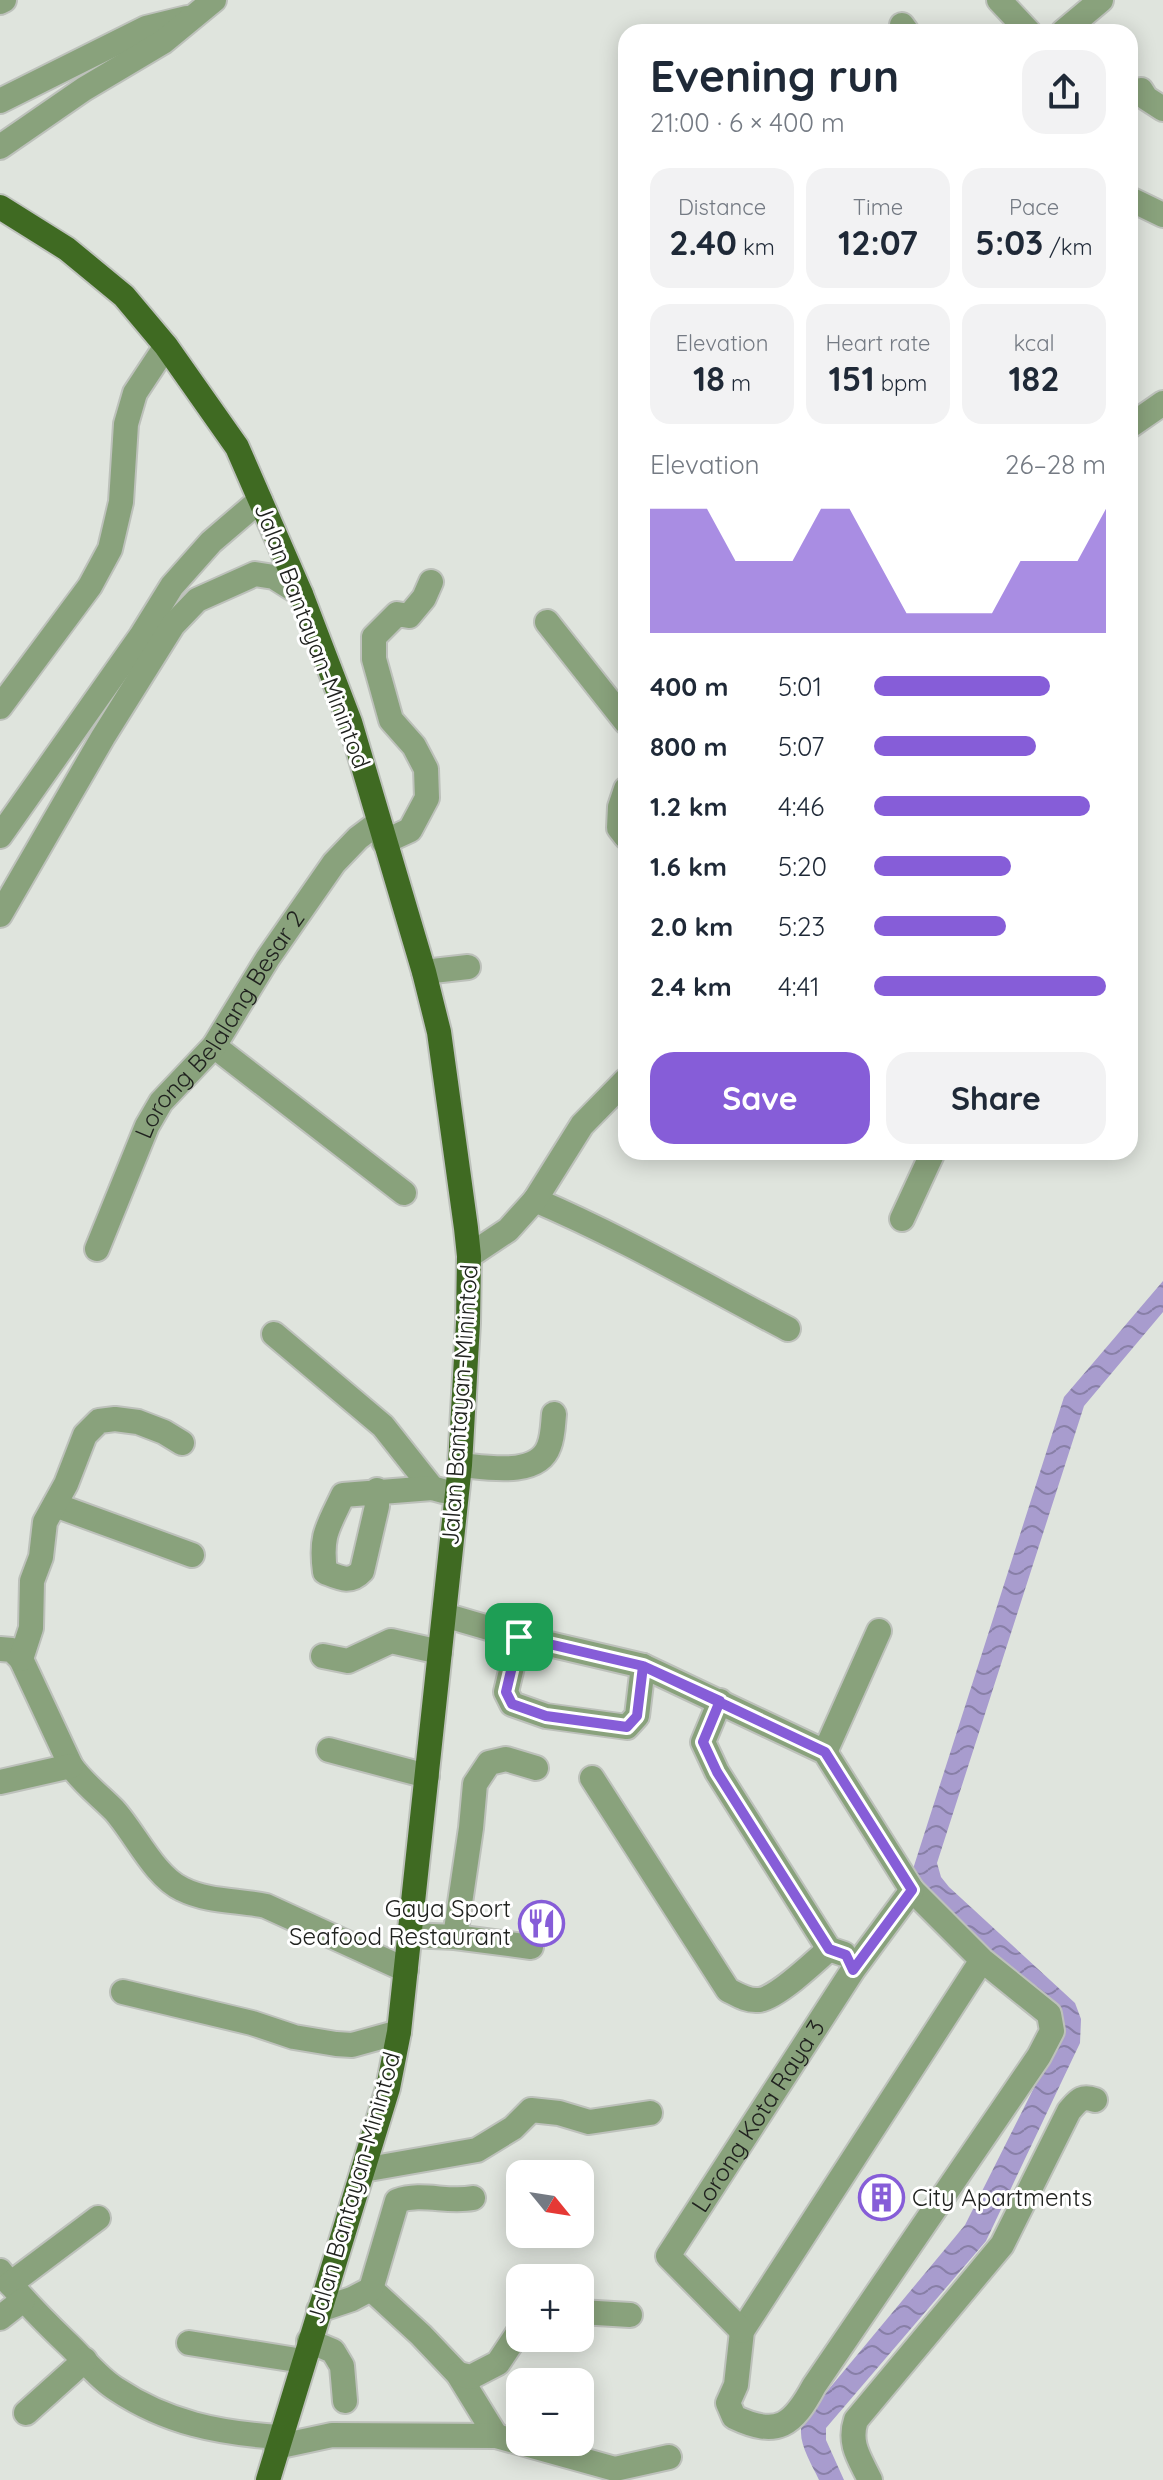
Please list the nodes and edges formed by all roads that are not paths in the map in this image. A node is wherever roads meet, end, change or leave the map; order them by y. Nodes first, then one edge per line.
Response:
1 (999, 0) edge
2 (1101, 0) edge
3 (206, 8) edge
4 (1022, 24) edge
5 (1072, 24) edge
6 (1141, 90) dead end
7 (0, 101) edge
8 (1163, 109) edge
9 (0, 147) edge
10 (1138, 203) edge
11 (0, 207) edge
12 (1163, 215) edge
13 (166, 346) junction
14 (1161, 409) edge
15 (1138, 422) edge
16 (260, 500) junction
17 (431, 582) dead end
18 (301, 594) junction
19 (547, 622) dead end
20 (0, 707) edge
21 (618, 712) edge
22 (381, 833) junction
23 (0, 836) edge
24 (0, 915) edge
25 (468, 967) dead end
26 (424, 972) junction
27 (214, 1046) junction
28 (618, 1088) edge
29 (929, 1160) edge
30 (404, 1193) dead end
31 (535, 1200) junction
32 (902, 1219) dead end
33 (97, 1249) dead end
34 (469, 1256) junction
35 (788, 1329) dead end
36 (274, 1334) dead end
37 (554, 1414) dead end
38 (182, 1443) dead end
39 (460, 1465) junction
40 (432, 1488) junction
41 (377, 1490) dead end
42 (457, 1495) junction
43 (55, 1505) junction
44 (192, 1555) dead end
45 (444, 1615) junction
46 (879, 1631) dead end
47 (519, 1637) junction
48 (440, 1652) junction
49 (10, 1654) edge
50 (323, 1656) dead end
51 (643, 1666) junction
52 (720, 1701) junction
53 (329, 1750) dead end
54 (825, 1752) junction
55 (71, 1766) junction
56 (536, 1768) dead end
57 (427, 1776) junction
58 (592, 1778) dead end
59 (0, 1782) edge
60 (912, 1890) junction
61 (410, 1935) junction
62 (455, 1937) junction
63 (531, 1947) dead end
64 (829, 1949) junction
65 (982, 1960) junction
66 (406, 1970) junction
67 (853, 1970) junction
68 (123, 1992) dead end
69 (399, 2032) junction
70 (1095, 2100) dead end
71 (650, 2113) dead end
72 (363, 2170) junction
73 (473, 2198) dead end
74 (98, 2218) dead end
75 (11, 2285) edge
76 (371, 2289) junction
77 (319, 2310) junction
78 (594, 2313) edge
79 (630, 2315) dead end
80 (0, 2318) edge
81 (742, 2331) junction
82 (189, 2343) dead end
83 (306, 2351) junction
84 (506, 2351) edge
85 (85, 2360) junction
86 (458, 2374) junction
87 (345, 2401) dead end
88 (26, 2413) dead end
89 (496, 2436) junction
90 (278, 2442) junction
91 (669, 2457) dead end
92 (268, 2480) edge
93 (870, 2480) edge

1 - 4 street
2 - 5 street
3 - 7 street
3 - 9 street
6 - 8 street
10 - 12 street
11 - 13 main road, Jalan Bantayan-Minintod
13 - 16 main road, Jalan Bantayan-Minintod
13 - 20 street
14 - 15 street
16 - 18 main road, Jalan Bantayan-Minintod
16 - 23 street
17 - 22 street, Lorong Belalang Besar 2
18 - 22 main road, Jalan Bantayan-Minintod
18 - 24 street
19 - 21 street
22 - 26 main road, Jalan Bantayan-Minintod
22 - 27 street, Lorong Belalang Besar 2
25 - 26 street
26 - 34 main road, Jalan Bantayan-Minintod
27 - 30 street
27 - 33 street, Lorong Belalang Besar 2
28 - 31 street
29 - 32 street
31 - 34 street
31 - 35 street
34 - 39 main road, Jalan Bantayan-Minintod
36 - 40 street
37 - 39 street
38 - 43 street
39 - 42 main road, Jalan Bantayan-Minintod
40 - 41 street
40 - 42 street
42 - 45 main road, Jalan Bantayan-Minintod
43 - 44 street
43 - 49 street
45 - 47 street
45 - 48 main road, Jalan Bantayan-Minintod
46 - 54 street
47 - 51 street
47 - 51 street
48 - 50 street
48 - 57 main road, Jalan Bantayan-Minintod
49 - 55 street
51 - 52 street
52 - 54 street
52 - 64 street
53 - 57 street
54 - 60 street
55 - 59 street
55 - 66 street
56 - 62 street
57 - 61 main road, Jalan Bantayan-Minintod
58 - 64 street
60 - 65 street
60 - 67 street, Lorong Kota Raya 3
61 - 62 street
61 - 66 main road, Jalan Bantayan-Minintod
62 - 63 street
64 - 67 street
65 - 81 street
65 - 81 street
66 - 69 main road, Jalan Bantayan-Minintod
67 - 81 street, Lorong Kota Raya 3
68 - 69 street
69 - 72 main road, Jalan Bantayan-Minintod
70 - 93 street
71 - 72 street
72 - 77 main road, Jalan Bantayan-Minintod
73 - 76 street
74 - 75 street
75 - 80 street
75 - 85 street
76 - 77 street
76 - 86 street
77 - 83 main road, Jalan Bantayan-Minintod
78 - 79 street
82 - 83 street
83 - 87 street
83 - 90 main road, Jalan Bantayan-Minintod
84 - 86 street
85 - 88 street
85 - 90 street
86 - 89 street
89 - 90 street
89 - 91 street
90 - 92 main road, Jalan Bantayan-Minintod

